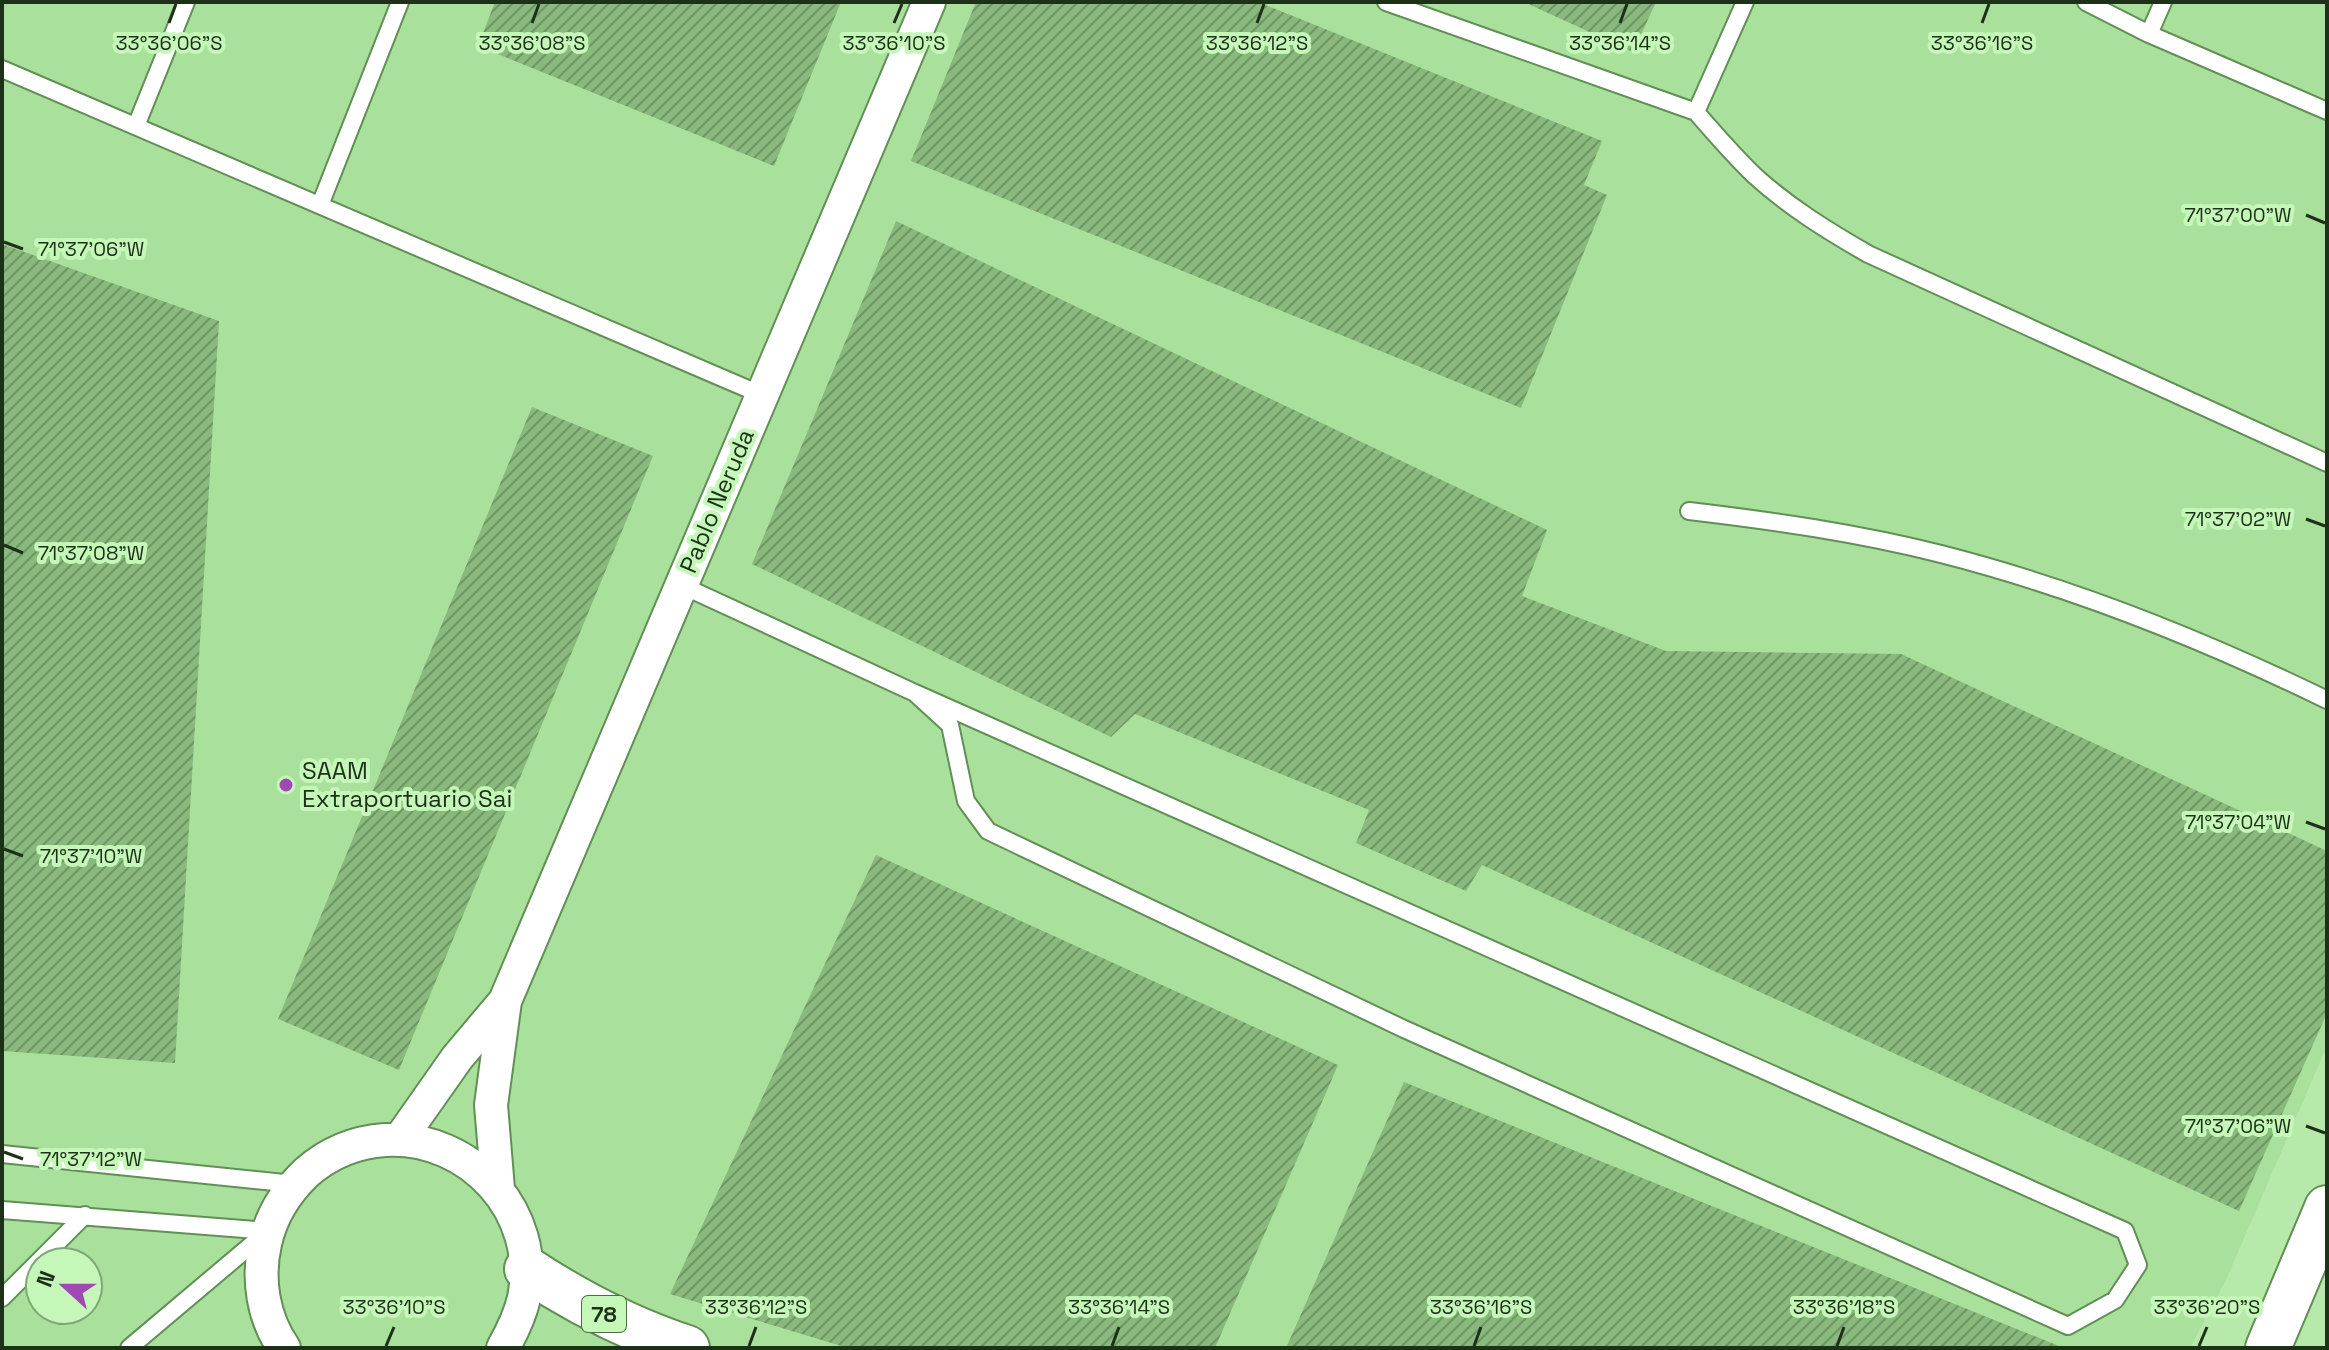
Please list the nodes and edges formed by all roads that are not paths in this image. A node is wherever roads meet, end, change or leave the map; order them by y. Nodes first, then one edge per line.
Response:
1 (186, 2) edge
2 (400, 2) edge
3 (929, 2) edge
4 (1386, 2) edge
5 (1745, 2) edge
6 (2086, 2) edge
7 (2163, 2) edge
8 (2111, 8) edge
9 (2149, 34) junction
10 (2, 69) edge
11 (2327, 111) edge
12 (1696, 112) junction
13 (136, 126) junction
14 (320, 205) junction
15 (762, 395) junction
16 (2327, 463) edge
17 (1689, 511) dead end
18 (681, 585) junction
19 (915, 693) junction
20 (2327, 700) edge
21 (505, 1001) junction
22 (400, 1139) junction
23 (2, 1154) edge
24 (294, 1184) junction
25 (498, 1189) junction
26 (2327, 1208) edge
27 (2, 1210) edge
28 (85, 1215) junction
29 (268, 1231) junction
30 (527, 1269) junction
31 (2, 1298) edge
32 (129, 1348) edge
33 (284, 1348) edge
34 (503, 1348) edge
35 (687, 1348) edge
36 (2268, 1348) edge

1 - 13 lane
2 - 14 lane
3 - 15 street, Pablo Neruda
4 - 12 lane
5 - 12 lane
6 - 8 lane
7 - 9 lane
8 - 9 lane
9 - 11 lane
10 - 13 lane
12 - 16 lane
13 - 14 lane
14 - 15 lane
15 - 18 street, Pablo Neruda
17 - 20 lane
18 - 19 lane
18 - 21 street, Pablo Neruda
19 - 19 lane
21 - 22 street, Pablo Neruda
21 - 25 street, Pablo Neruda
22 - 24 street
22 - 25 street
23 - 24 lane
24 - 29 street
25 - 30 street
26 - 36 highway
27 - 28 lane
28 - 29 lane
28 - 31 lane
29 - 32 lane
29 - 33 street
30 - 34 street
30 - 35 highway, 78

